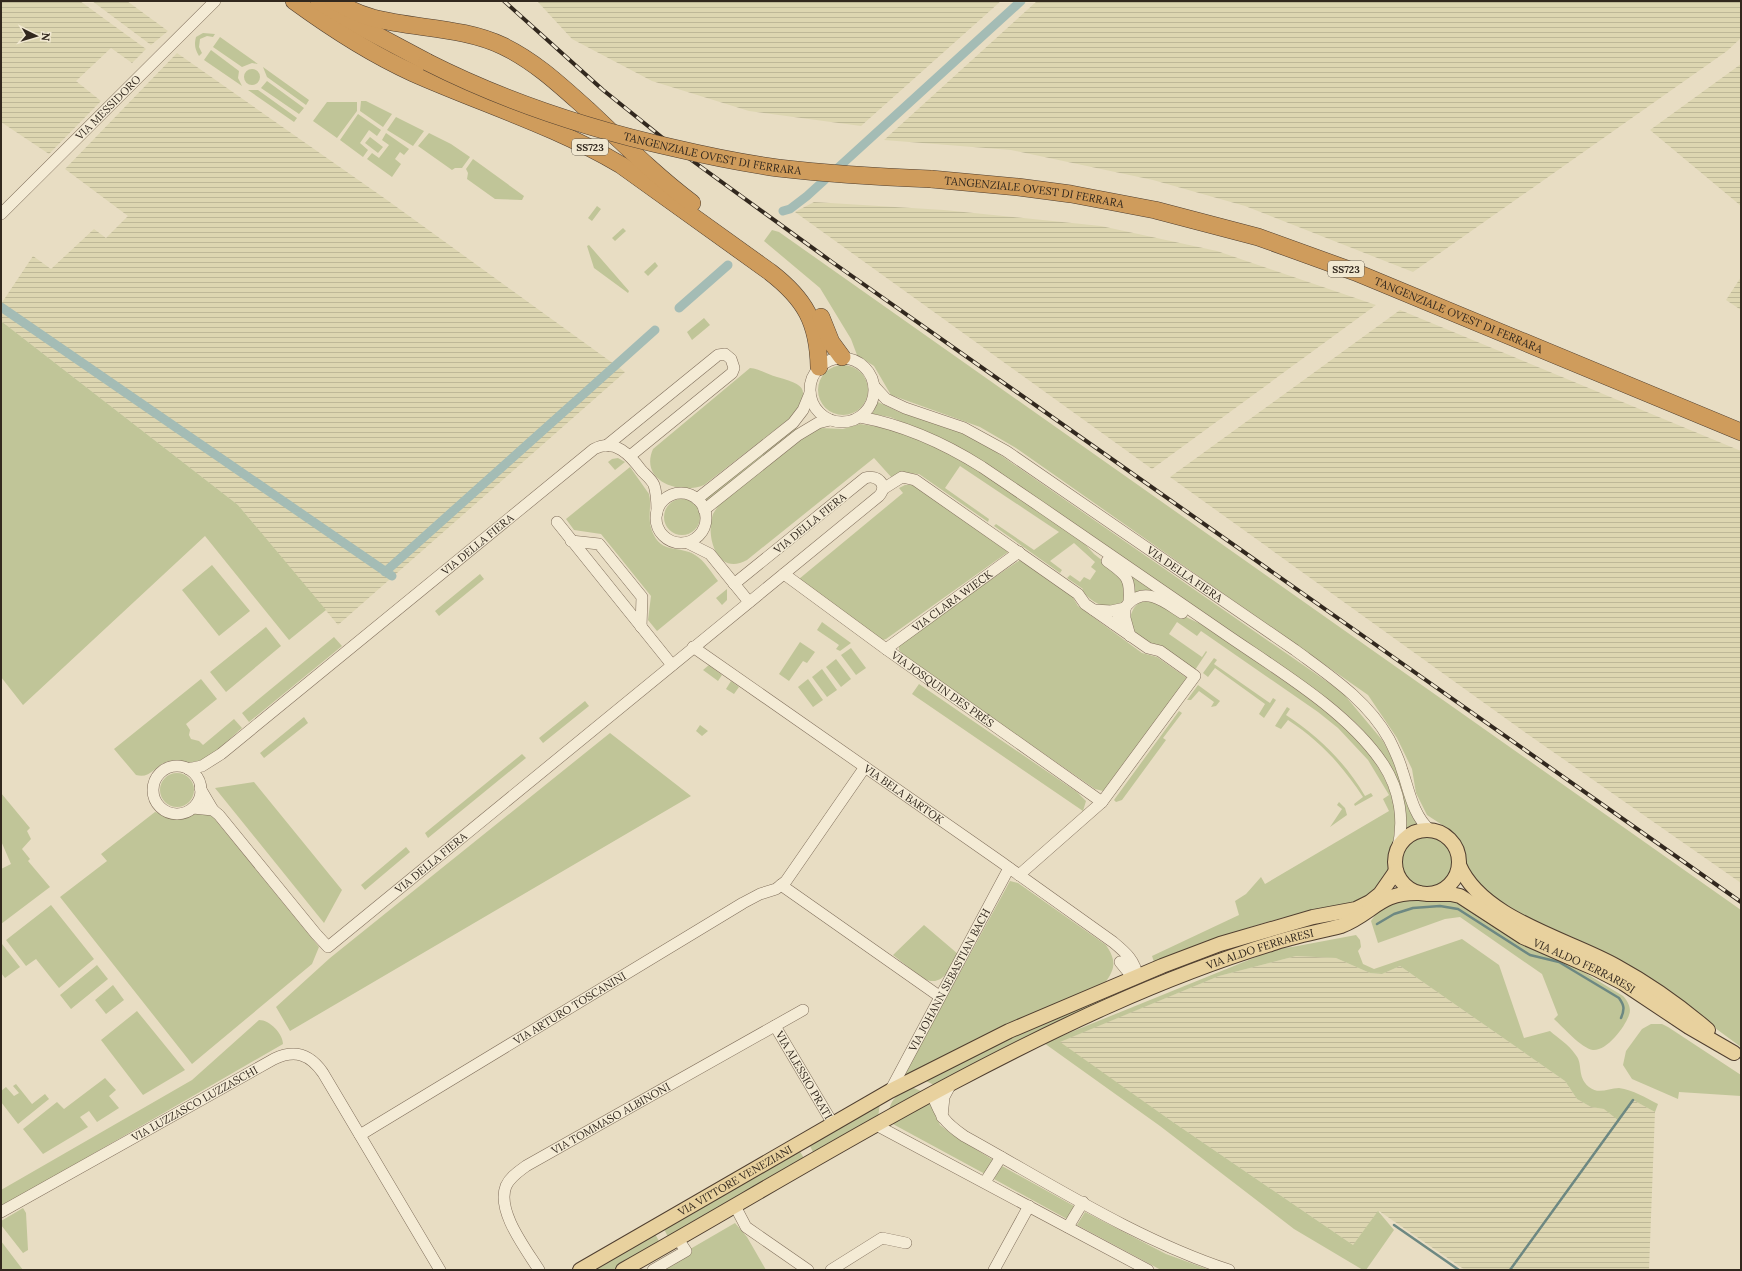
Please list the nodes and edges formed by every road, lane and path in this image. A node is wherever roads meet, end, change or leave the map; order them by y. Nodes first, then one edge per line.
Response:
1 (215, 1) edge
2 (294, 1) edge
3 (319, 1) edge
4 (334, 1) edge
5 (1, 214) edge
6 (842, 357) junction
7 (819, 367) junction
8 (874, 386) junction
9 (810, 393) junction
10 (860, 417) junction
11 (830, 420) junction
12 (1741, 432) edge
13 (606, 446) junction
14 (630, 456) junction
15 (653, 484) junction
16 (883, 489) junction
17 (680, 493) junction
18 (697, 499) junction
19 (704, 510) junction
20 (657, 513) junction
21 (557, 522) dead end
22 (704, 527) junction
23 (1085, 537) junction
24 (571, 541) junction
25 (688, 543) junction
26 (1019, 552) junction
27 (710, 554) junction
28 (784, 574) junction
29 (734, 584) junction
30 (749, 602) junction
31 (1127, 606) junction
32 (1094, 610) junction
33 (1206, 621) junction
34 (1114, 624) junction
35 (641, 627) junction
36 (1130, 636) junction
37 (693, 647) junction
38 (886, 649) junction
39 (672, 665) junction
40 (220, 754) junction
41 (865, 767) junction
42 (188, 769) junction
43 (200, 787) junction
44 (1102, 802) junction
45 (193, 808) junction
46 (213, 810) junction
47 (1430, 830) junction
48 (1397, 851) junction
49 (1459, 865) junction
50 (1009, 868) junction
51 (1396, 871) junction
52 (1019, 874) junction
53 (781, 885) junction
54 (1424, 894) junction
55 (1125, 959) junction
56 (1162, 966) junction
57 (1137, 977) junction
58 (1108, 989) junction
59 (1144, 990) junction
60 (939, 996) junction
61 (803, 1010) dead end
62 (775, 1026) junction
63 (1738, 1055) edge
64 (911, 1080) junction
65 (951, 1084) junction
66 (890, 1091) junction
67 (930, 1094) junction
68 (942, 1118) junction
69 (881, 1122) junction
70 (833, 1124) junction
71 (360, 1135) junction
72 (802, 1142) junction
73 (1001, 1156) junction
74 (812, 1162) junction
75 (985, 1182) junction
76 (1083, 1202) junction
77 (735, 1206) junction
78 (1029, 1206) junction
79 (1, 1212) edge
80 (656, 1226) junction
81 (1068, 1227) junction
82 (678, 1239) junction
83 (906, 1243) dead end
84 (666, 1246) junction
85 (440, 1270) edge
86 (539, 1270) edge
87 (580, 1270) edge
88 (623, 1270) edge
89 (653, 1270) edge
90 (808, 1270) edge
91 (831, 1270) edge
92 (994, 1270) edge
93 (1148, 1270) edge
94 (1229, 1270) edge

1 - 5 street, VIA MESSIDORO
2 - 7 highway, SS723
3 - 12 highway, TANGENZIALE OVEST DI FERRARA / SS723, bridge
4 - 6 highway, SS723
6 - 7 street
6 - 8 street, VIA DELLA FIERA
7 - 9 street
8 - 10 street
8 - 47 street, VIA DELLA FIERA
9 - 11 street
9 - 18 street
10 - 11 street
10 - 23 street
11 - 19 street
13 - 14 street
13 - 14 street, VIA DELLA FIERA
13 - 40 street, VIA DELLA FIERA
14 - 15 street
15 - 17 street
15 - 20 street
16 - 26 street, VIA DELLA FIERA
16 - 28 street, VIA DELLA FIERA
16 - 29 street, VIA DELLA FIERA
17 - 18 street
17 - 20 street
18 - 19 street
19 - 22 street
20 - 25 street
21 - 24 street
22 - 25 street
22 - 27 street
23 - 31 street
23 - 33 street
24 - 35 street
24 - 35 street
25 - 27 street
26 - 32 street, VIA DELLA FIERA
26 - 38 street, VIA CLARA WIECK
27 - 29 street
28 - 30 street, VIA DELLA FIERA
28 - 38 street, VIA JOSQUIN DES PRÉS
29 - 30 street
30 - 37 street, VIA DELLA FIERA
31 - 32 street
31 - 33 street
31 - 34 street
31 - 36 street
32 - 34 street, VIA DELLA FIERA
33 - 48 street
34 - 36 street, VIA DELLA FIERA
35 - 39 street
36 - 44 street, VIA DELLA FIERA
37 - 39 street, VIA DELLA FIERA
37 - 41 street, VIA BELA BARTOK
38 - 44 street, VIA JOSQUIN DES PRÉS
39 - 46 street, VIA DELLA FIERA
40 - 42 street, VIA DELLA FIERA
40 - 43 street, VIA DELLA FIERA
41 - 50 street, VIA BELA BARTOK
41 - 53 street, VIA ARTURO TOSCANINI
42 - 43 street, VIA DELLA FIERA
42 - 45 street, VIA DELLA FIERA
43 - 45 street, VIA DELLA FIERA
43 - 46 street, VIA DELLA FIERA
44 - 52 street
45 - 46 street, VIA DELLA FIERA
47 - 48 main road
47 - 49 main road, VIA ALDO FERRARESI
48 - 51 main road
49 - 54 main road, VIA ALDO FERRARESI
49 - 63 main road, VIA ALDO FERRARESI
50 - 52 street, VIA BELA BARTOK
50 - 60 street, VIA JOHANN SEBASTIAN BACH
51 - 54 main road
51 - 56 main road, VIA ALDO FERRARESI
52 - 55 street, VIA BELA BARTOK
53 - 60 street
53 - 71 street, VIA ARTURO TOSCANINI
54 - 59 main road, VIA ALDO FERRARESI
54 - 63 main road, VIA ALDO FERRARESI
55 - 56 street, VIA BELA BARTOK
55 - 57 street, VIA BELA BARTOK
55 - 58 street
56 - 57 main road, VIA ALDO FERRARESI
57 - 58 main road, VIA ALDO FERRARESI
57 - 59 main road
58 - 64 main road, VIA ALDO FERRARESI
59 - 65 main road, VIA ALDO FERRARESI
60 - 66 street, VIA JOHANN SEBASTIAN BACH
61 - 62 street, VIA TOMMASO ALBINONI
62 - 70 street, VIA ALESSIO PRATI
62 - 86 street, VIA TOMMASO ALBINONI
64 - 66 main road, VIA VITTORE VENEZIANI
64 - 67 main road
65 - 67 main road, VIA ALDO FERRARESI
65 - 68 street
66 - 69 main road
66 - 70 main road, VIA VITTORE VENEZIANI
67 - 68 street
67 - 69 main road, VIA VITTORE VENEZIANI
68 - 73 street
69 - 74 main road, VIA VITTORE VENEZIANI
69 - 75 street
70 - 72 main road, VIA VITTORE VENEZIANI
71 - 79 street, VIA LUZZASCO LUZZASCHI
71 - 85 street, VIA LUZZASCO LUZZASCHI
72 - 74 main road
72 - 80 main road, VIA VITTORE VENEZIANI
73 - 75 street
73 - 76 street
74 - 77 main road, VIA VITTORE VENEZIANI
75 - 78 street
76 - 81 street
76 - 94 street
77 - 82 main road, VIA VITTORE VENEZIANI
77 - 90 street
78 - 81 street
78 - 92 street
80 - 84 main road
80 - 87 main road, VIA VITTORE VENEZIANI
81 - 93 street
82 - 84 main road, VIA VITTORE VENEZIANI
82 - 89 street
83 - 91 street
84 - 88 main road, VIA VITTORE VENEZIANI

